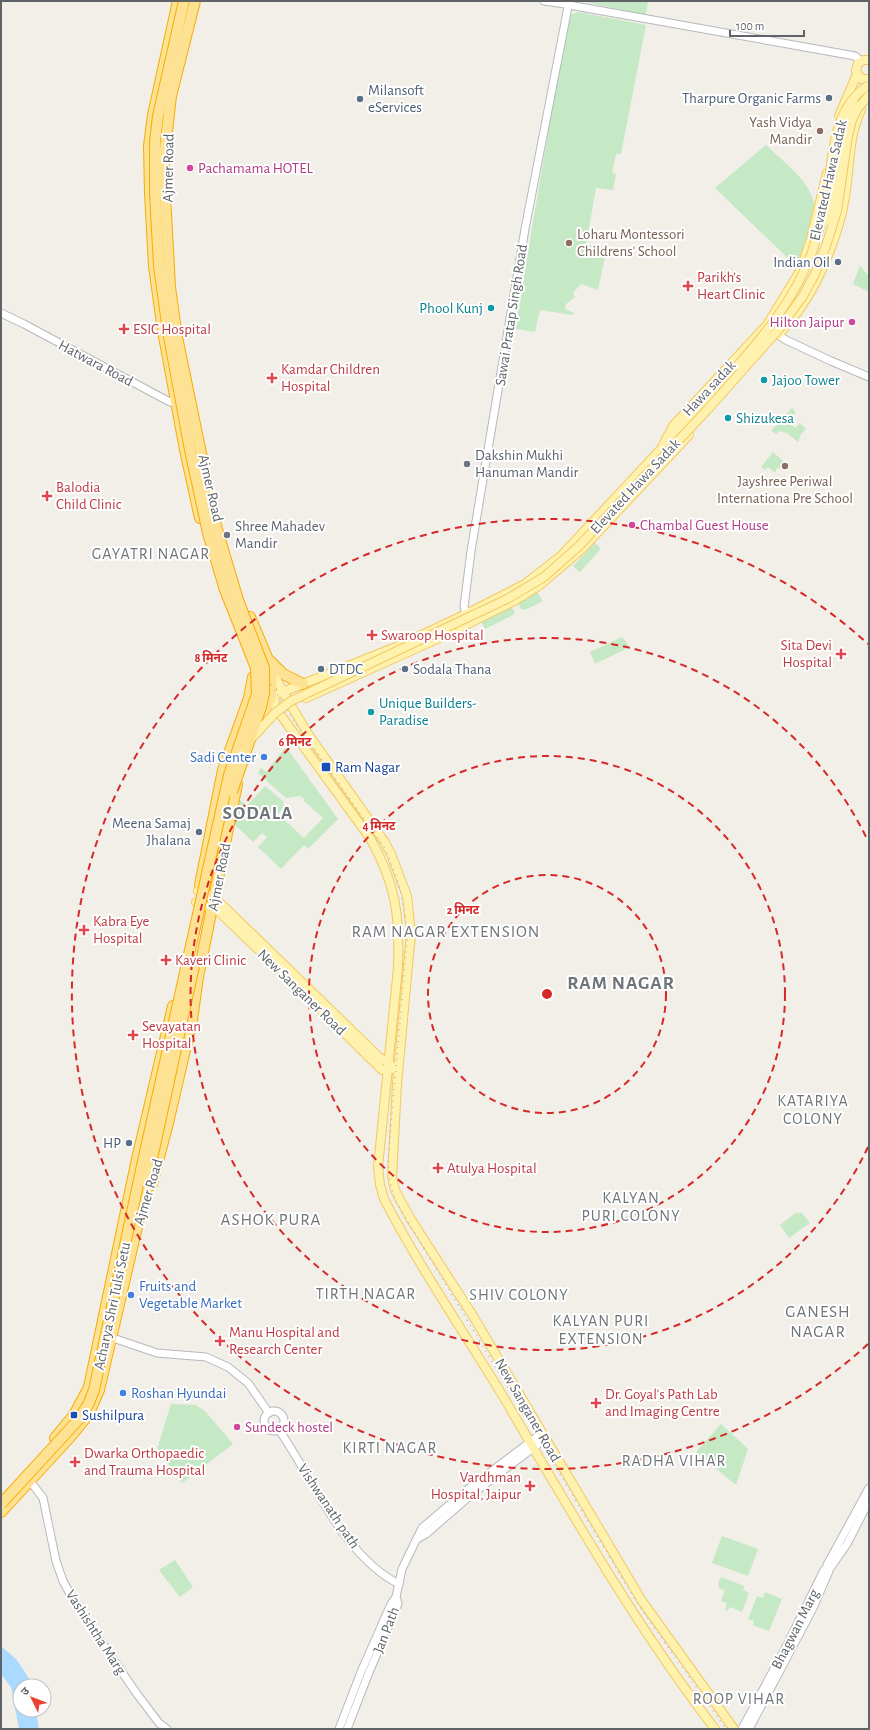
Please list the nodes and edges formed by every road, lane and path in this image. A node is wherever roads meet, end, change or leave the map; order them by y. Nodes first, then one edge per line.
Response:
1 (178, 1) edge
2 (184, 1) edge
3 (196, 1) edge
4 (544, 1) edge
5 (568, 4) edge
6 (863, 60) edge
7 (857, 74) junction
8 (869, 79) edge
9 (869, 85) edge
10 (869, 90) edge
11 (869, 95) edge
12 (869, 99) edge
13 (829, 160) junction
14 (849, 164) junction
15 (1, 313) edge
16 (772, 330) junction
17 (869, 377) edge
18 (176, 405) junction
19 (193, 405) junction
20 (661, 449) junction
21 (466, 614) junction
22 (470, 623) junction
23 (268, 658) junction
24 (272, 669) junction
25 (303, 684) junction
26 (283, 692) junction
27 (272, 696) junction
28 (248, 702) junction
29 (291, 704) junction
30 (271, 707) junction
31 (250, 740) junction
32 (198, 891) junction
33 (215, 898) junction
34 (196, 902) junction
35 (213, 908) junction
36 (387, 1066) junction
37 (399, 1069) junction
38 (147, 1185) junction
39 (404, 1207) junction
40 (392, 1213) junction
41 (106, 1336) junction
42 (269, 1413) junction
43 (279, 1430) junction
44 (543, 1436) junction
45 (531, 1444) junction
46 (30, 1481) junction
47 (869, 1488) edge
48 (1, 1497) edge
49 (869, 1501) edge
50 (1, 1504) edge
51 (1, 1512) edge
52 (828, 1568) junction
53 (399, 1584) junction
54 (396, 1597) junction
55 (167, 1729) edge
56 (339, 1729) edge
57 (347, 1729) edge
58 (715, 1729) edge
59 (734, 1729) edge
60 (742, 1729) edge
61 (749, 1729) edge

1 - 18 highway, Ajmer Road
2 - 50 highway, Acharya Shri Tulsi Setu, bridge
3 - 19 highway, Ajmer Road
3 - 31 highway, bridge
4 - 5 street
5 - 6 street
5 - 21 street, Sawai Pratap Singh Road
6 - 7 main road, Hawa sadak
7 - 8 main road
7 - 13 main road, Hawa sadak
9 - 20 main road, Elevated Hawa Sadak, bridge
10 - 16 main road, bridge
11 - 31 main road, Elevated Hawa Sadak, bridge
12 - 14 main road, Hawa sadak
13 - 14 main road
13 - 16 main road, Hawa sadak
14 - 16 main road, Hawa sadak
15 - 18 street, Hatwara Road
16 - 17 street
16 - 20 main road, Hawa sadak
16 - 22 main road, Hawa sadak
18 - 19 street, Hatwara Road
18 - 28 highway, Ajmer Road
19 - 23 highway, Ajmer Road
20 - 21 main road, Hawa sadak
21 - 22 street, Sawai Pratap Singh Road
21 - 25 main road, Hawa sadak
22 - 29 main road, Hawa sadak
23 - 24 highway, Ajmer Road
23 - 25 highway
24 - 26 main road, New Sanganer Road
24 - 27 highway, Ajmer Road
25 - 26 main road, Hawa sadak
26 - 27 main road, Hawa sadak
26 - 29 main road, New Sanganer Road
27 - 28 main road, Hawa sadak
27 - 30 highway, Ajmer Road
28 - 30 main road
28 - 32 highway, Ajmer Road
29 - 30 main road
29 - 37 main road, New Sanganer Road
30 - 33 highway, Ajmer Road
30 - 36 main road, New Sanganer Road
31 - 38 highway, bridge
32 - 33 main road, New Sanganer Road
32 - 34 highway, Ajmer Road
33 - 35 highway, Ajmer Road
33 - 36 main road, New Sanganer Road
34 - 35 main road, New Sanganer Road
34 - 41 highway, Ajmer Road
35 - 36 main road, New Sanganer Road
35 - 38 highway, Ajmer Road
36 - 37 main road, New Sanganer Road
36 - 40 main road, New Sanganer Road
37 - 39 main road, New Sanganer Road
38 - 41 highway, Ajmer Road
39 - 40 main road
39 - 44 main road, New Sanganer Road
40 - 45 main road, New Sanganer Road
41 - 42 street
41 - 46 highway, Ajmer Road
41 - 48 highway, Ajmer Road
42 - 43 street
42 - 43 street
43 - 53 street, Vishwanath path
44 - 45 street, Jan Path
44 - 59 main road, New Sanganer Road
45 - 53 street, Jan Path
45 - 58 main road, New Sanganer Road
46 - 51 highway, Ajmer Road
46 - 55 street, Vashishtha Marg
47 - 52 street, Bhagwan Marg
49 - 52 street, Bhagwan Marg
52 - 60 street, Bhagwan Marg
52 - 61 street, Bhagwan Marg
53 - 54 street, Jan Path
54 - 56 street, Jan Path
54 - 57 street, Jan Path

